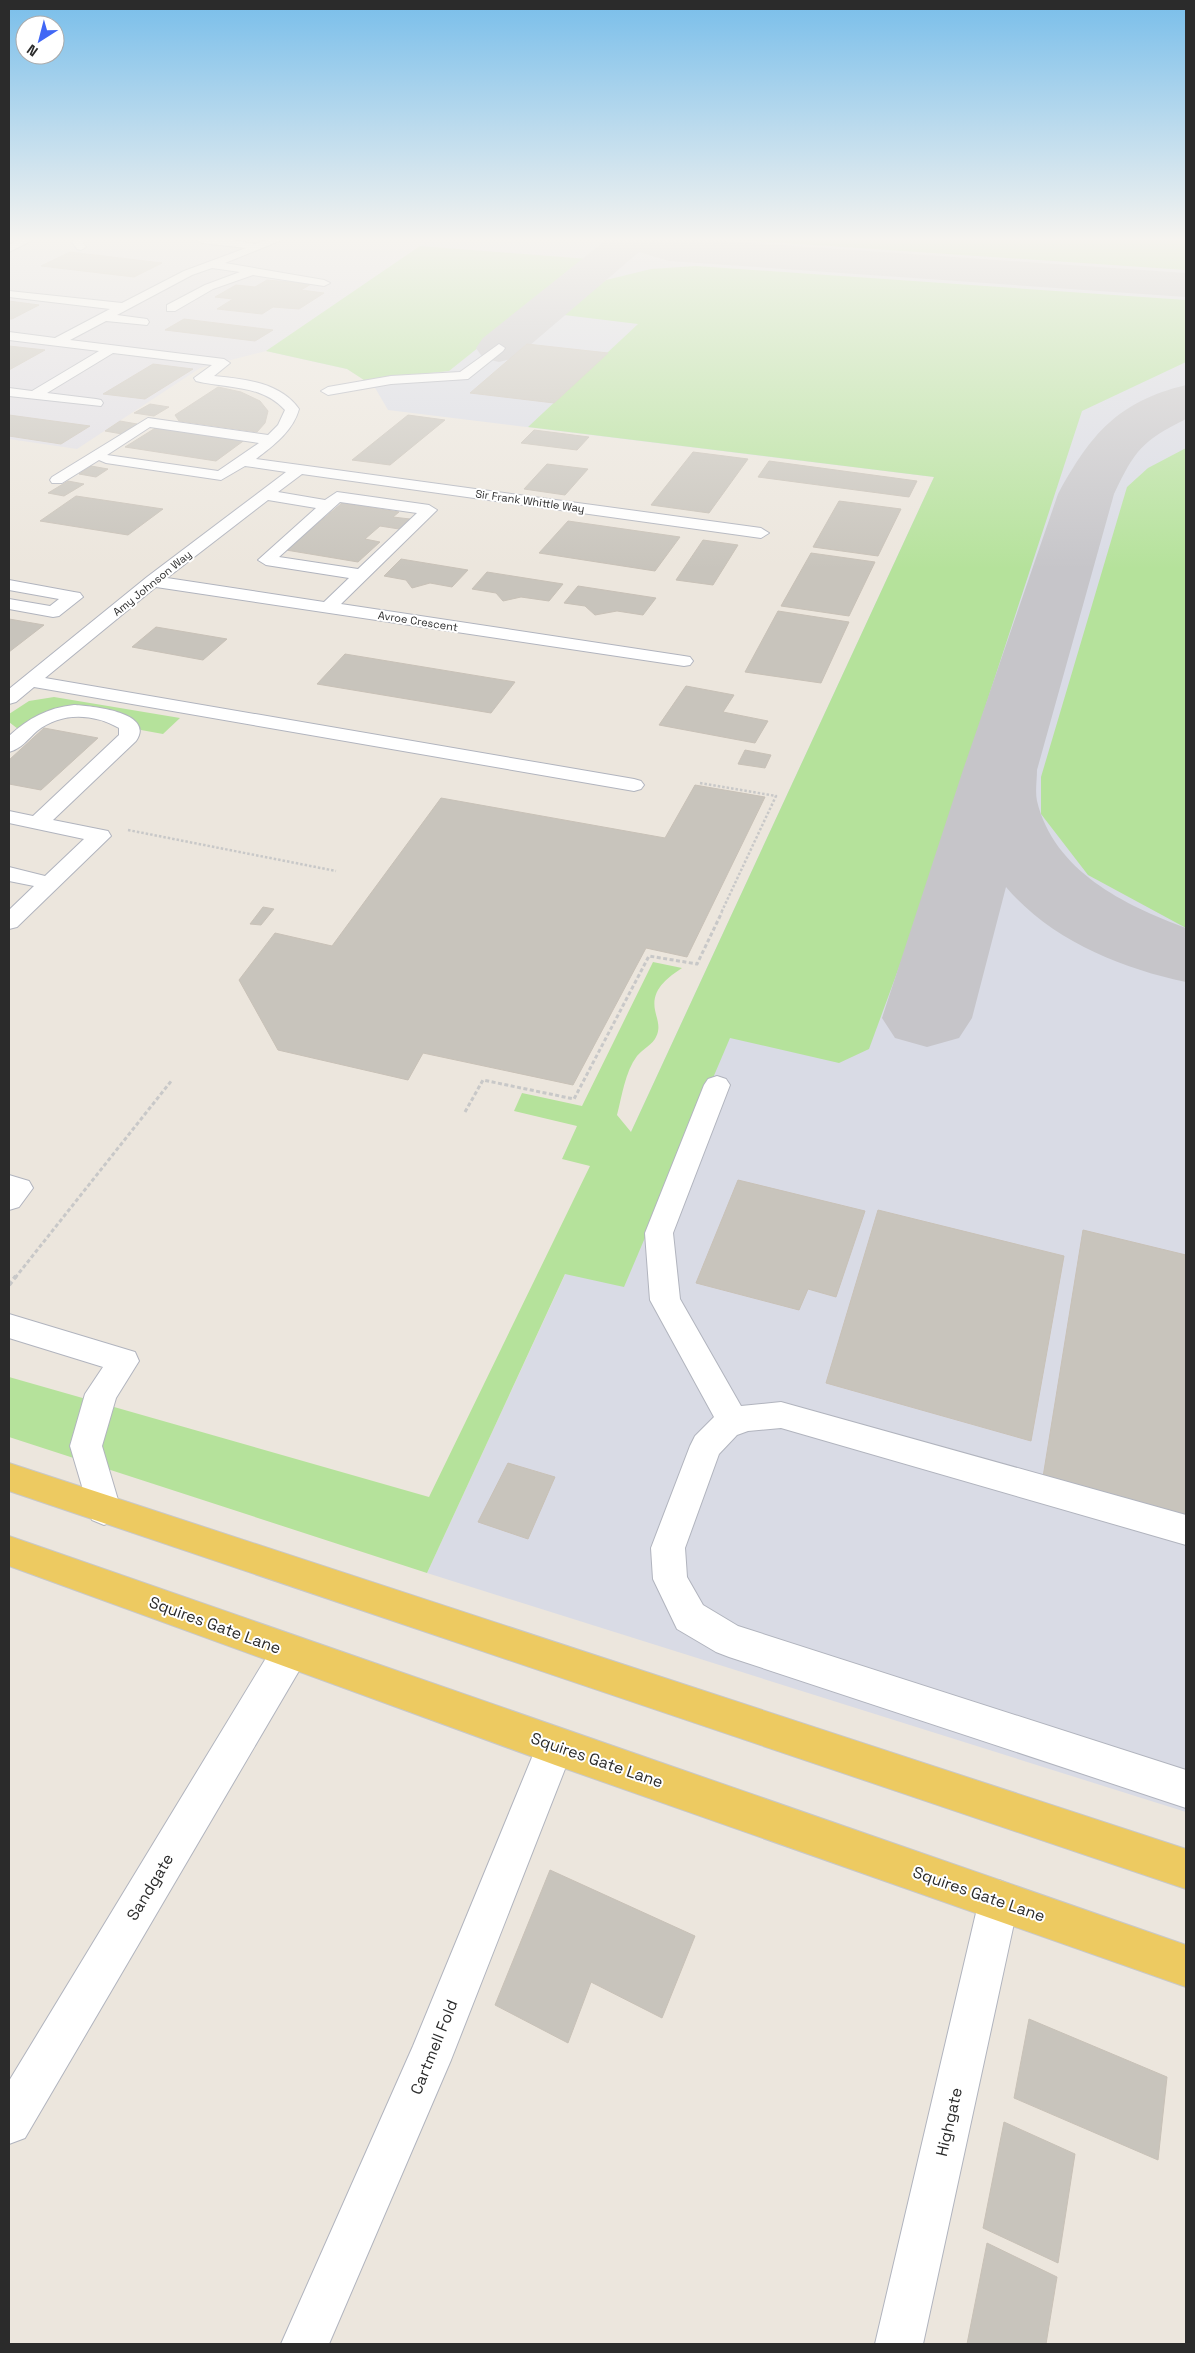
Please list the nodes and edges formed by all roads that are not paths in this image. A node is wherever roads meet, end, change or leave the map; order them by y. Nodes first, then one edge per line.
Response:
1 (109, 350) edge
2 (117, 350) edge
3 (498, 350) edge
4 (464, 376) junction
5 (452, 390) dead end
6 (328, 391) dead end
7 (9, 392) edge
8 (34, 395) junction
9 (96, 403) dead end
10 (270, 440) junction
11 (106, 459) dead end
12 (241, 461) junction
13 (298, 470) junction
14 (57, 480) dead end
15 (265, 495) junction
16 (329, 504) junction
17 (761, 533) dead end
18 (362, 575) junction
19 (153, 581) junction
20 (9, 585) edge
21 (9, 604) edge
22 (327, 608) junction
23 (615, 630) dead end
24 (601, 649) junction
25 (684, 662) dead end
26 (32, 681) junction
27 (9, 698) edge
28 (12, 743) edge
29 (634, 786) dead end
30 (9, 817) edge
31 (43, 817) junction
32 (9, 874) edge
33 (49, 883) junction
34 (9, 898) edge
35 (9, 922) edge
36 (717, 1085) dead end
37 (9, 1185) edge
38 (9, 1200) edge
39 (9, 1326) edge
40 (734, 1423) junction
41 (9, 1477) edge
42 (104, 1510) junction
43 (1186, 1530) edge
44 (9, 1551) edge
45 (290, 1652) junction
46 (555, 1746) junction
47 (1186, 1789) edge
48 (1186, 1869) edge
49 (998, 1900) junction
50 (1186, 1966) edge
51 (9, 2122) edge
52 (306, 2344) edge
53 (899, 2344) edge

1 - 8 street
2 - 10 street
3 - 4 street
4 - 5 street
4 - 6 street
7 - 8 street
8 - 9 street
10 - 12 street
10 - 14 street
11 - 12 street
12 - 13 street, Sir Frank Whittle Way
13 - 15 street, Amy Johnson Way
13 - 17 street, Sir Frank Whittle Way
15 - 16 street
15 - 19 street, Amy Johnson Way
16 - 18 street
16 - 18 street
18 - 22 street
19 - 22 street, Avroe Crescent
19 - 26 street, Amy Johnson Way
20 - 21 street
22 - 24 street, Avroe Crescent
23 - 24 street
24 - 25 street, Avroe Crescent
26 - 27 street, Amy Johnson Way
26 - 29 street
28 - 31 street
30 - 31 street
31 - 33 street
32 - 33 street
33 - 34 street
33 - 35 street
36 - 40 street
37 - 38 street
39 - 42 street
40 - 43 street
40 - 47 street
41 - 42 main road
42 - 48 main road
44 - 45 main road, Squires Gate Lane
45 - 46 main road, Squires Gate Lane
45 - 51 street, Sandgate
46 - 49 main road, Squires Gate Lane
46 - 52 street, Cartmell Fold
49 - 50 main road, Squires Gate Lane
49 - 53 street, Highgate

